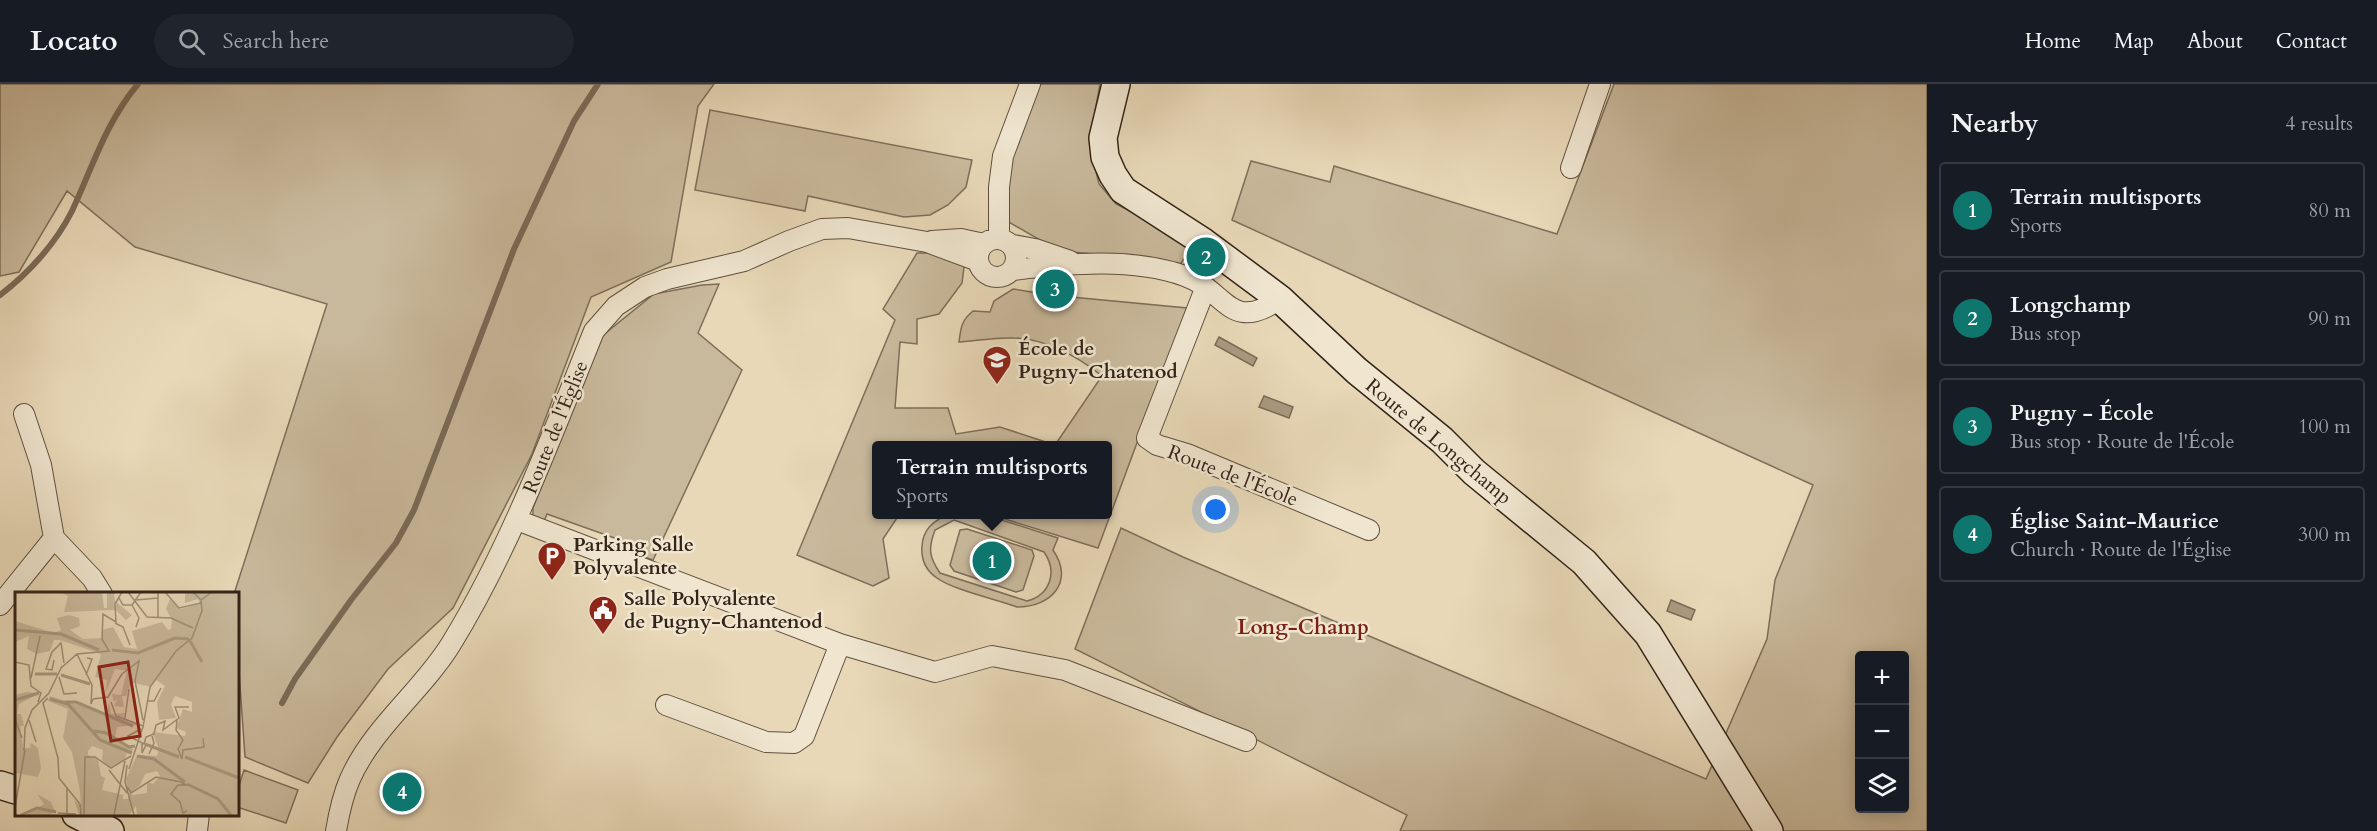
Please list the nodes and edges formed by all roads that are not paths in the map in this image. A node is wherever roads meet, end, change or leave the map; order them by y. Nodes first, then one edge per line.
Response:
1 (1030, 84) edge
2 (1116, 84) edge
3 (1600, 84) edge
4 (1571, 168) dead end
5 (994, 247) junction
6 (1078, 264) junction
7 (1012, 270) junction
8 (1204, 289) junction
9 (1271, 292) junction
10 (24, 414) dead end
11 (517, 520) junction
12 (1369, 530) dead end
13 (54, 538) junction
14 (101, 592) edge
15 (0, 605) edge
16 (840, 644) junction
17 (666, 705) dead end
18 (1246, 741) dead end
19 (0, 785) edge
20 (15, 790) edge
21 (80, 816) edge
22 (199, 816) edge
23 (110, 831) edge
24 (197, 831) edge
25 (336, 831) edge
26 (1768, 831) edge

1 - 5 street
2 - 9 street, Route de Longchamp
3 - 4 street
5 - 6 street
5 - 7 street
5 - 7 street
5 - 11 street, Route de l'Église
6 - 7 street
6 - 8 street
8 - 9 street
8 - 12 street, Route de l'École
9 - 26 street, Route de Longchamp
10 - 13 street
11 - 16 street
11 - 25 street, Route de l'Église
13 - 14 street
13 - 15 street
16 - 17 street
16 - 18 street
19 - 20 street
21 - 23 street
22 - 24 street

